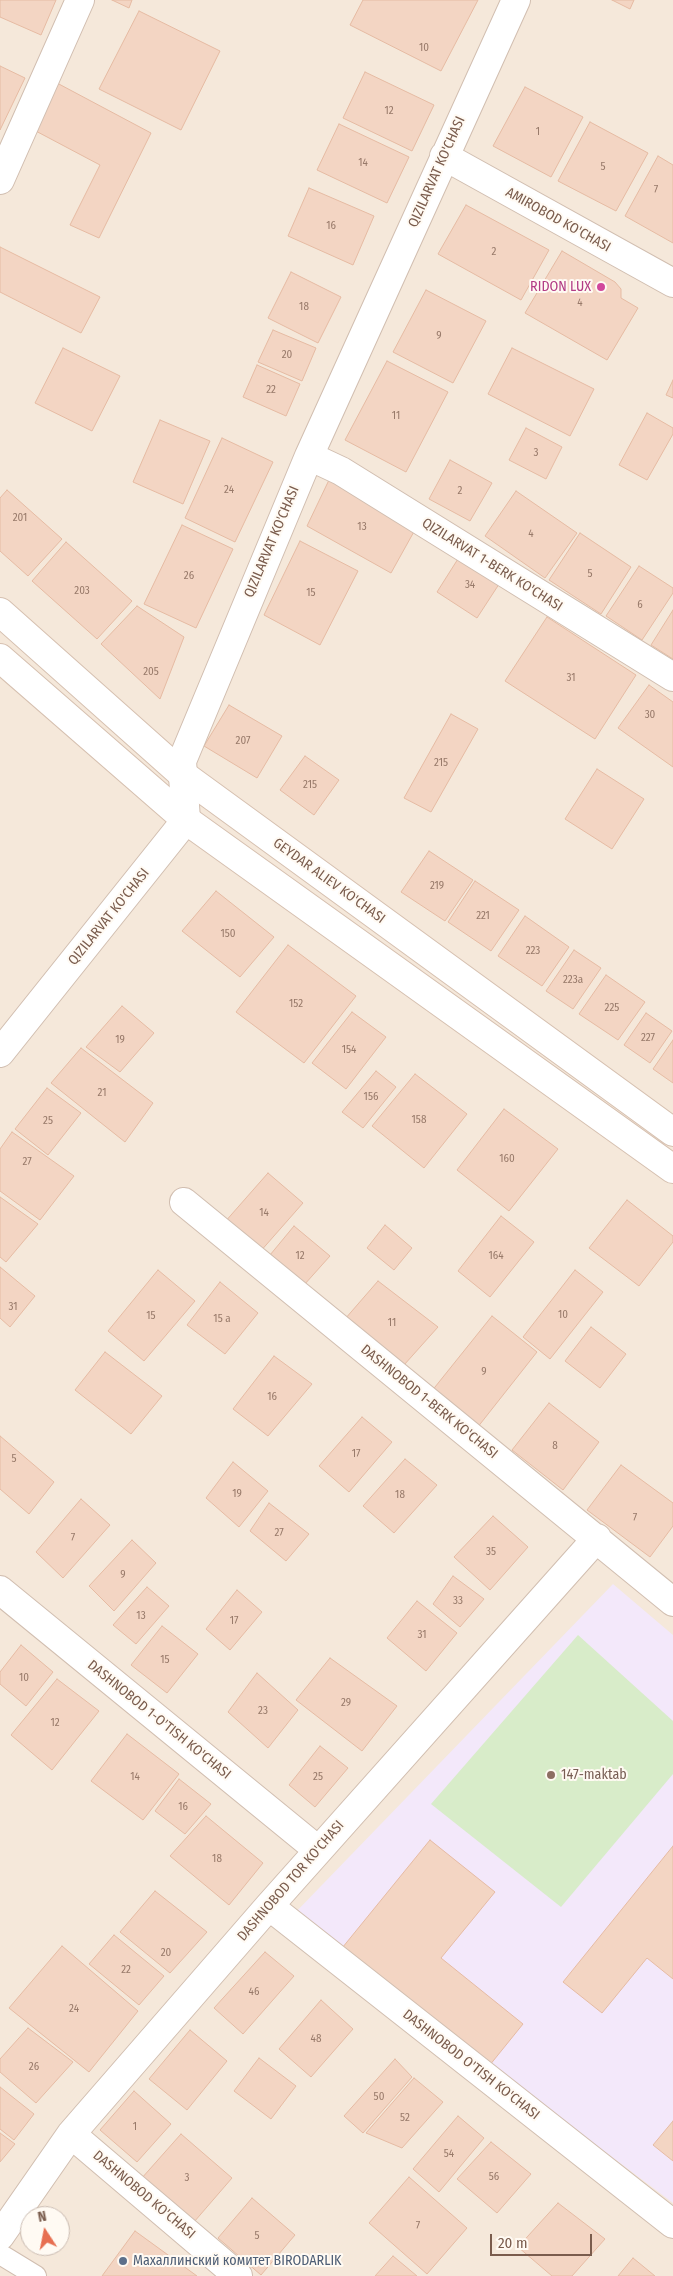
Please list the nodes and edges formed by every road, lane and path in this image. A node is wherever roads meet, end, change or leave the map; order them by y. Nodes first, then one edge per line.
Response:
1 (80, 0) edge
2 (516, 0) edge
3 (444, 156) junction
4 (0, 180) edge
5 (673, 283) edge
6 (309, 456) junction
7 (0, 612) edge
8 (0, 658) edge
9 (673, 677) edge
10 (182, 774) junction
11 (186, 820) junction
12 (0, 1053) edge
13 (673, 1132) edge
14 (673, 1169) edge
15 (184, 1202) dead end
16 (597, 1538) junction
17 (0, 1590) edge
18 (673, 1602) edge
19 (318, 1850) junction
20 (269, 1906) junction
21 (71, 2134) junction
22 (673, 2224) edge
23 (0, 2236) edge
24 (0, 2254) edge
25 (36, 2276) edge
26 (238, 2276) edge

1 - 4 street
2 - 3 street, QIZILARVAT KO'CHASI
3 - 5 street, AMIROBOD KO'CHASI
3 - 6 street, QIZILARVAT KO'CHASI
6 - 9 street, QIZILARVAT 1-BERK KO'CHASI
6 - 10 street, QIZILARVAT KO'CHASI
7 - 10 street, GEYDAR ALIEV KO'CHASI
8 - 11 street
10 - 11 street, QIZILARVAT KO'CHASI
10 - 13 street, GEYDAR ALIEV KO'CHASI
11 - 12 street, QIZILARVAT KO'CHASI
11 - 14 street
15 - 16 street, DASHNOBOD 1-BERK KO'CHASI
16 - 18 street, DASHNOBOD 1-BERK KO'CHASI
16 - 19 street, DASHNOBOD TOR KO'CHASI
17 - 19 street, DASHNOBOD 1-O'TISH KO'CHASI
19 - 20 street, DASHNOBOD TOR KO'CHASI
20 - 21 street, DASHNOBOD TOR KO'CHASI
20 - 22 street, DASHNOBOD O'TISH KO'CHASI
21 - 23 street, DASHNOBOD TOR KO'CHASI
21 - 26 street, DASHNOBOD KO'CHASI
24 - 25 lane

